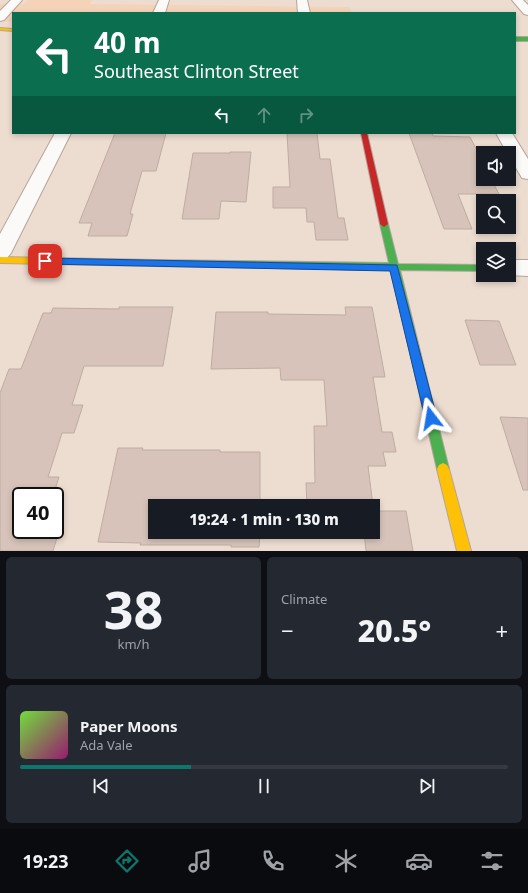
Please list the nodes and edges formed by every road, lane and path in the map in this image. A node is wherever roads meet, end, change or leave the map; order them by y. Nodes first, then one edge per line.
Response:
1 (17, 0) edge
2 (164, 0) edge
3 (302, 0) edge
4 (517, 0) edge
5 (159, 12) edge
6 (304, 12) edge
7 (528, 12) edge
8 (0, 18) edge
9 (0, 29) edge
10 (12, 30) edge
11 (516, 39) edge
12 (528, 39) edge
13 (516, 48) edge
14 (528, 48) edge
15 (62, 134) edge
16 (364, 134) edge
17 (505, 134) edge
18 (528, 174) edge
19 (0, 253) edge
20 (0, 260) edge
21 (394, 267) junction
22 (476, 268) edge
23 (516, 268) edge
24 (528, 268) edge
25 (464, 551) edge

1 - 8 street
2 - 5 street
3 - 6 street
4 - 7 street
9 - 10 street
11 - 12 street
13 - 14 street
15 - 19 street
16 - 21 street
17 - 18 street
20 - 21 street
21 - 22 street
21 - 25 street
23 - 24 street

